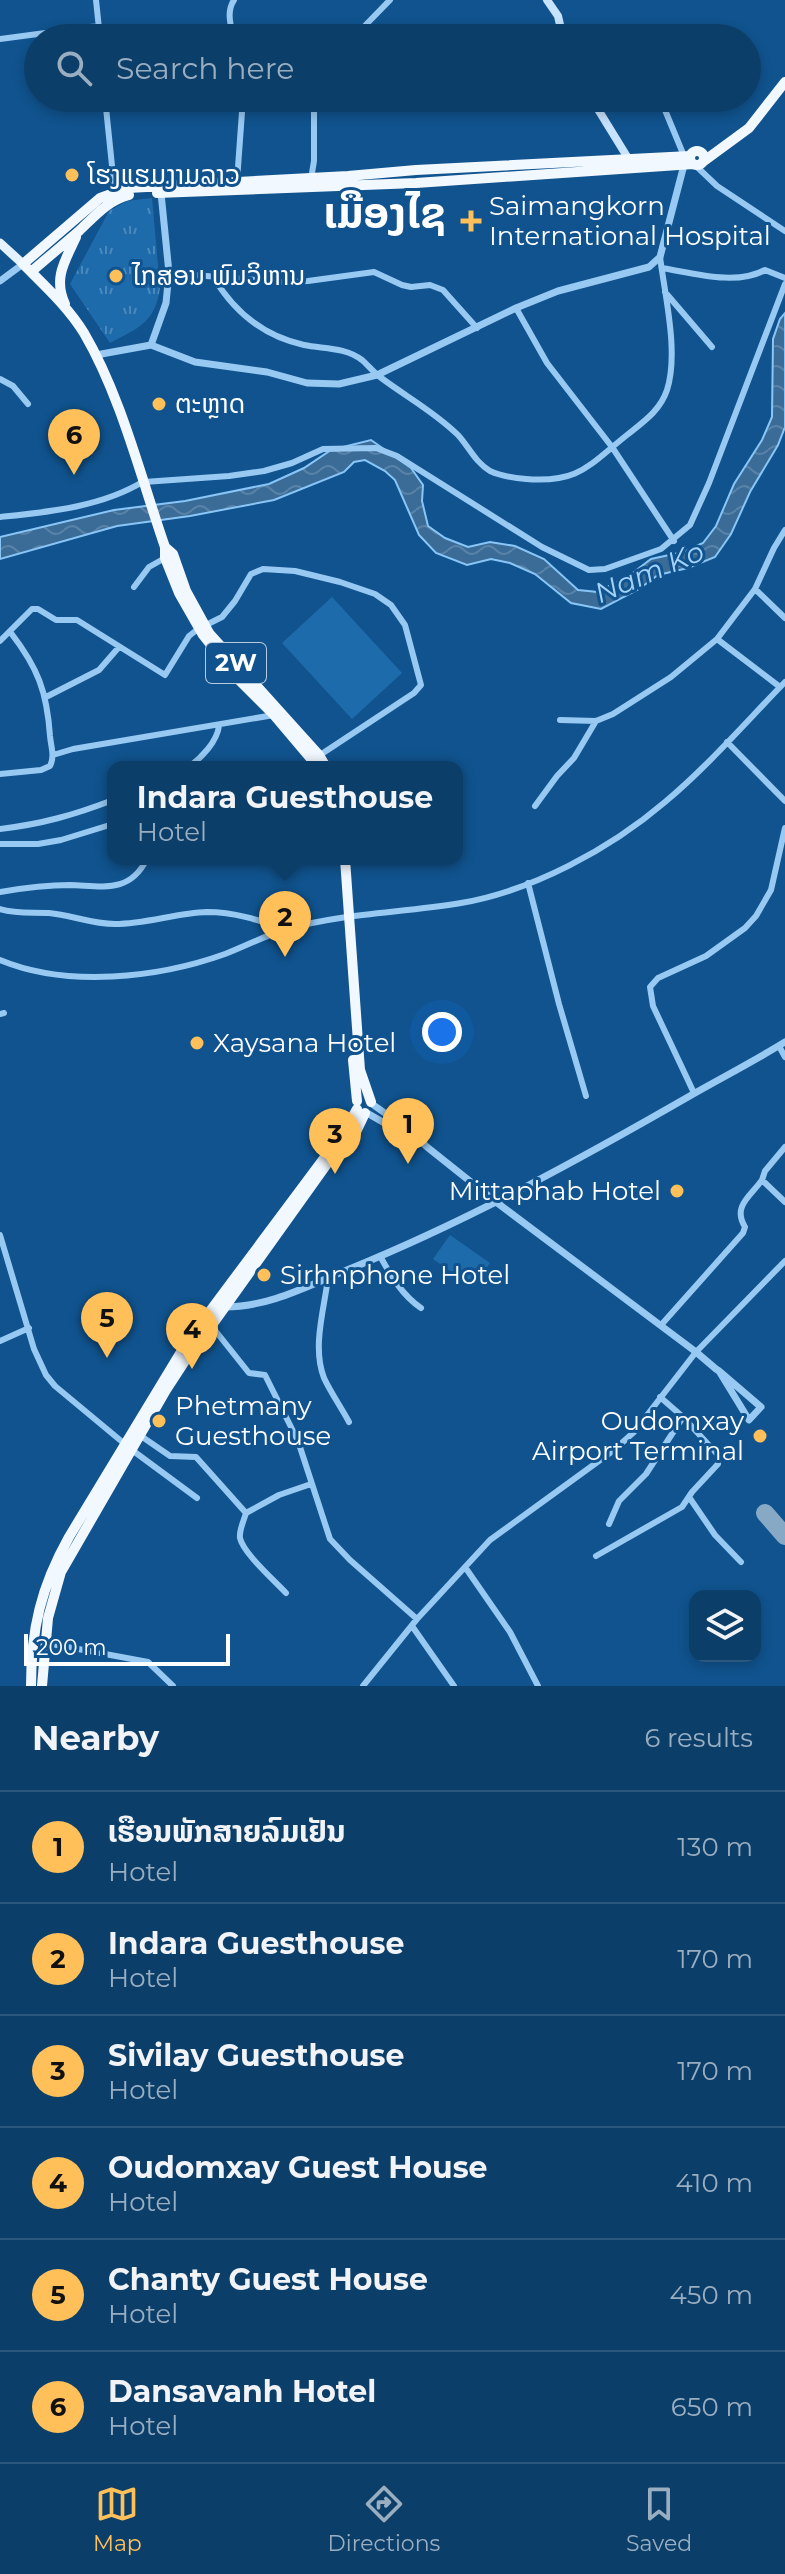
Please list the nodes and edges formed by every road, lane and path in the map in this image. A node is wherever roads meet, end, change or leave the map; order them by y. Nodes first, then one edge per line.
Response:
1 (96, 0) edge
2 (234, 0) edge
3 (390, 0) edge
4 (547, 0) edge
5 (98, 24) edge
6 (230, 24) edge
7 (367, 24) edge
8 (560, 24) edge
9 (24, 36) edge
10 (0, 39) edge
11 (785, 82) edge
12 (106, 112) edge
13 (242, 112) edge
14 (314, 112) edge
15 (600, 112) edge
16 (668, 112) edge
17 (694, 160) junction
18 (631, 163) junction
19 (237, 181) junction
20 (311, 182) junction
21 (223, 186) junction
22 (161, 193) junction
23 (115, 195) junction
24 (79, 231) junction
25 (785, 231) edge
26 (0, 243) edge
27 (660, 257) junction
28 (27, 268) junction
29 (662, 268) junction
30 (169, 273) junction
31 (214, 278) junction
32 (785, 278) edge
33 (0, 281) edge
34 (785, 284) edge
35 (665, 292) junction
36 (516, 308) junction
37 (70, 313) junction
38 (477, 328) junction
39 (151, 345) junction
40 (712, 347) dead end
41 (96, 355) junction
42 (377, 375) junction
43 (0, 379) edge
44 (28, 404) dead end
45 (612, 447) junction
46 (144, 483) junction
47 (0, 517) edge
48 (785, 530) edge
49 (674, 541) junction
50 (164, 548) junction
51 (134, 587) dead end
52 (755, 589) junction
53 (785, 618) edge
54 (201, 627) junction
55 (11, 633) junction
56 (717, 639) junction
57 (0, 641) edge
58 (119, 647) junction
59 (783, 684) edge
60 (46, 697) junction
61 (276, 713) junction
62 (560, 720) dead end
63 (596, 721) junction
64 (219, 726) junction
65 (727, 742) junction
66 (53, 755) junction
67 (317, 760) edge
68 (197, 761) edge
69 (0, 774) edge
70 (785, 801) edge
71 (107, 802) edge
72 (535, 806) dead end
73 (107, 826) edge
74 (785, 828) edge
75 (0, 829) edge
76 (0, 844) edge
77 (143, 865) edge
78 (339, 865) edge
79 (345, 865) edge
80 (528, 883) junction
81 (0, 892) edge
82 (0, 909) edge
83 (346, 916) junction
84 (284, 929) junction
85 (0, 960) edge
86 (782, 1044) edge
87 (785, 1057) edge
88 (694, 1093) junction
89 (586, 1096) dead end
90 (365, 1107) junction
91 (785, 1147) edge
92 (762, 1180) junction
93 (496, 1202) junction
94 (785, 1202) edge
95 (0, 1235) edge
96 (380, 1256) junction
97 (785, 1261) edge
98 (328, 1278) junction
99 (219, 1306) junction
100 (421, 1308) dead end
101 (208, 1323) junction
102 (662, 1324) junction
103 (29, 1328) junction
104 (0, 1341) edge
105 (696, 1352) junction
106 (719, 1371) junction
107 (660, 1397) junction
108 (683, 1417) junction
109 (349, 1422) dead end
110 (137, 1433) junction
111 (129, 1447) junction
112 (311, 1484) junction
113 (689, 1497) junction
114 (197, 1498) dead end
115 (246, 1513) junction
116 (609, 1524) dead end
117 (596, 1556) dead end
118 (741, 1562) dead end
119 (465, 1567) junction
120 (286, 1593) dead end
121 (417, 1619) junction
122 (412, 1626) junction
123 (46, 1643) junction
124 (31, 1671) junction
125 (42, 1681) edge
126 (31, 1686) edge
127 (173, 1686) edge
128 (363, 1686) edge
129 (454, 1686) edge
130 (538, 1686) edge

1 - 5 street
2 - 6 street
3 - 7 street
4 - 8 main road
9 - 10 street
11 - 17 highway
12 - 23 street
13 - 19 street
14 - 20 street
15 - 18 main road
16 - 17 street
17 - 18 highway
17 - 25 street
17 - 27 street
18 - 20 highway
19 - 20 highway
19 - 21 highway
20 - 21 highway
21 - 22 highway
21 - 23 highway
22 - 23 highway
22 - 30 street
23 - 24 highway
23 - 28 highway
24 - 28 highway
24 - 37 highway
26 - 28 main road
27 - 29 street
27 - 36 street
28 - 33 street
28 - 37 highway, 2W
29 - 32 street
29 - 35 street
30 - 31 street
30 - 39 street
31 - 38 street
31 - 42 street
34 - 49 street
35 - 40 street
35 - 45 street
36 - 38 street
36 - 45 street
37 - 41 highway, 2W
38 - 42 street
39 - 41 street
39 - 42 street
41 - 46 highway, 2W
42 - 45 street
43 - 44 street
45 - 49 street
46 - 47 street
46 - 49 street
46 - 50 highway, 2W
48 - 52 street
50 - 51 street
50 - 54 highway, 2W
52 - 53 street
52 - 56 street
54 - 58 street
54 - 61 highway, 2W
54 - 67 street
55 - 57 street
55 - 58 street
55 - 60 street
56 - 59 street
56 - 63 street
58 - 60 street
59 - 65 street
60 - 66 street
61 - 64 street
61 - 67 highway, 2W
62 - 63 street
63 - 72 street
64 - 66 street
64 - 68 street
65 - 70 street
65 - 80 street
66 - 69 street
71 - 75 street
73 - 76 street
74 - 88 street
77 - 81 street
78 - 83 highway
79 - 83 highway
80 - 83 street
80 - 89 street
82 - 84 street
83 - 84 street
83 - 90 highway
84 - 85 street
86 - 87 street
86 - 88 street
88 - 93 street
90 - 93 street
90 - 99 highway
91 - 92 street
92 - 94 street
92 - 102 street
93 - 96 street
93 - 102 street
95 - 103 street
96 - 98 street
96 - 100 street
97 - 105 street
98 - 99 street
98 - 109 street
99 - 101 highway
101 - 110 highway
101 - 112 street
102 - 105 street
103 - 104 street
103 - 111 street
105 - 106 street
105 - 107 street
106 - 106 street
107 - 108 street
107 - 119 street
108 - 113 street
108 - 116 street
110 - 111 highway
110 - 115 street
111 - 114 street
111 - 123 highway
111 - 124 highway
112 - 115 street
112 - 121 street
113 - 117 street
113 - 118 street
115 - 120 street
119 - 121 street
119 - 130 street
121 - 122 street
122 - 128 street
122 - 129 street
123 - 125 highway
123 - 127 street
124 - 125 highway
124 - 126 highway

